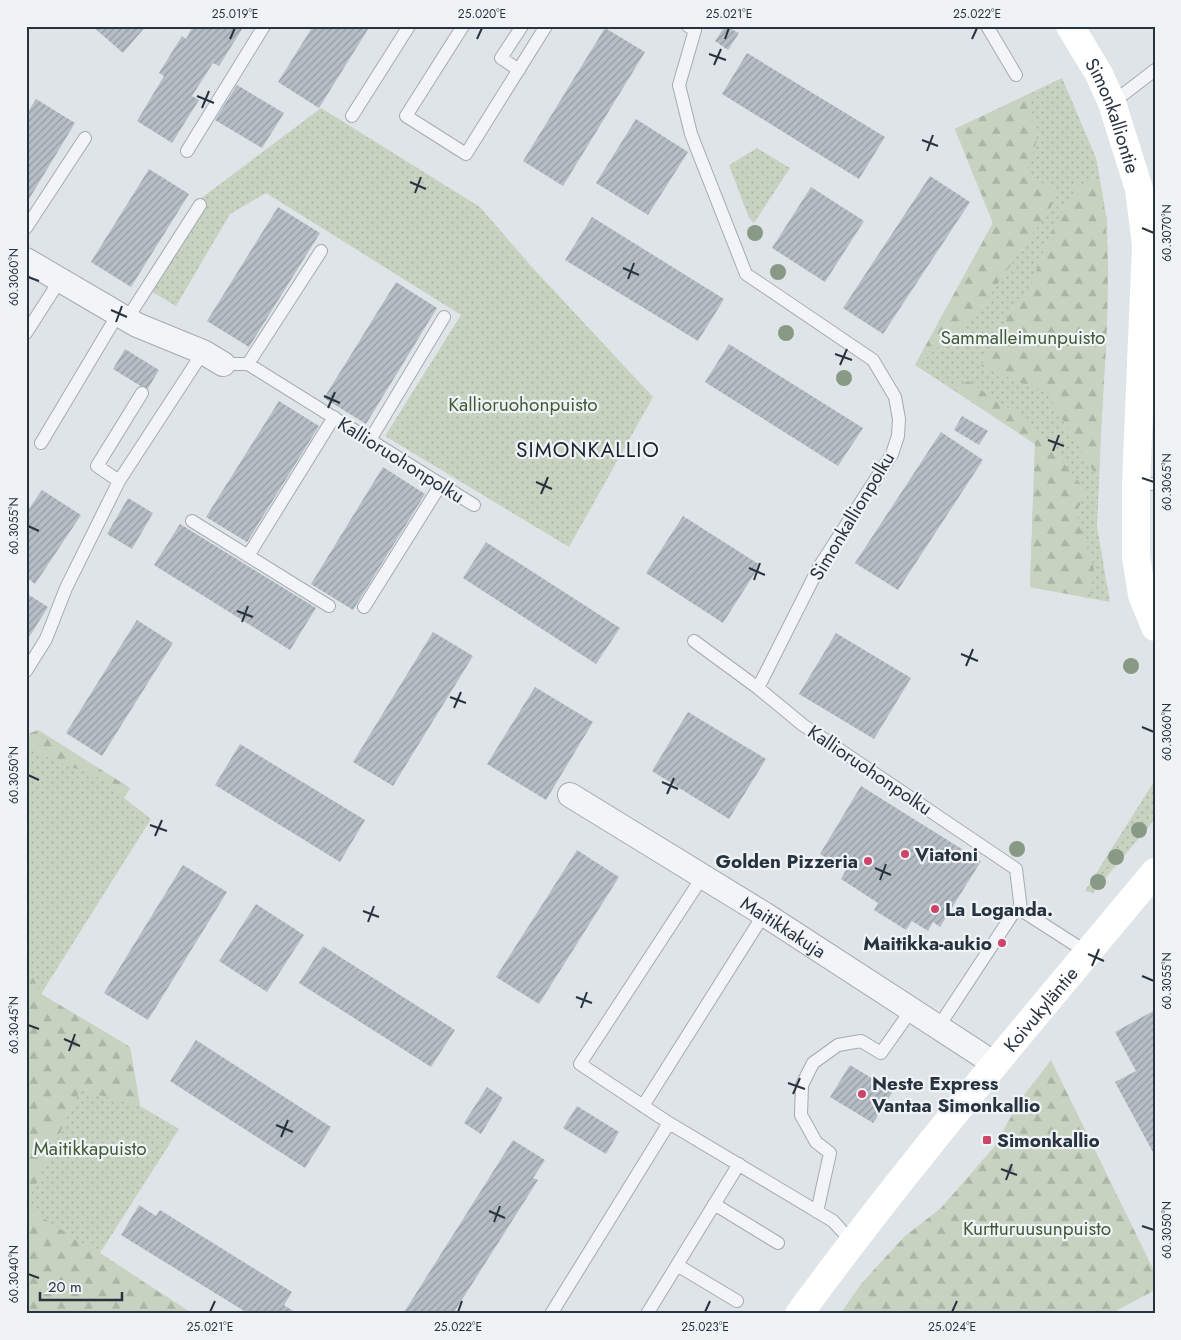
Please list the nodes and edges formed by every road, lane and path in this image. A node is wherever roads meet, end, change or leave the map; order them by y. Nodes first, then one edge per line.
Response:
1 (264, 26) edge
2 (409, 26) edge
3 (463, 26) edge
4 (522, 26) edge
5 (546, 26) edge
6 (987, 26) edge
7 (1070, 26) edge
8 (691, 28) edge
9 (519, 70) junction
10 (1155, 70) edge
11 (1016, 75) dead end
12 (1112, 103) junction
13 (352, 116) dead end
14 (85, 138) dead end
15 (187, 151) dead end
16 (200, 205) dead end
17 (26, 228) edge
18 (322, 251) dead end
19 (26, 260) edge
20 (60, 280) junction
21 (122, 317) junction
22 (444, 317) dead end
23 (26, 333) edge
24 (203, 352) junction
25 (223, 364) joint
26 (248, 364) junction
27 (142, 393) dead end
28 (334, 418) junction
29 (370, 440) junction
30 (40, 443) dead end
31 (119, 481) junction
32 (441, 484) junction
33 (1146, 484) edge
34 (474, 505) dead end
35 (192, 521) dead end
36 (248, 556) junction
37 (329, 606) dead end
38 (364, 607) dead end
39 (1155, 627) edge
40 (694, 641) dead end
41 (26, 671) edge
42 (758, 688) junction
43 (570, 795) dead end
44 (1155, 872) edge
45 (704, 876) junction
46 (1021, 910) junction
47 (764, 914) junction
48 (1088, 953) junction
49 (912, 1009) junction
50 (938, 1026) junction
51 (995, 1064) junction
52 (643, 1106) junction
53 (670, 1123) junction
54 (739, 1164) junction
55 (714, 1204) junction
56 (817, 1212) junction
57 (852, 1242) junction
58 (778, 1243) dead end
59 (677, 1265) junction
60 (737, 1301) dead end
61 (551, 1314) edge
62 (647, 1314) edge
63 (799, 1314) edge

1 - 15 lane
2 - 13 lane
3 - 9 lane
4 - 9 lane
5 - 9 lane
6 - 11 lane
7 - 12 main road, Simonkalliontie
8 - 42 lane, Simonkallionpolku
10 - 12 lane
12 - 33 main road, Simonkalliontie
14 - 17 lane
16 - 21 lane
18 - 26 lane
19 - 20 street
20 - 21 street
20 - 23 lane
21 - 24 street
21 - 30 lane
22 - 29 lane
24 - 25 street
24 - 31 lane
25 - 26 lane
26 - 28 lane, Kallioruohonpolku
27 - 31 lane
28 - 29 lane, Kallioruohonpolku
28 - 36 lane
29 - 32 lane, Kallioruohonpolku
31 - 41 lane
32 - 34 lane, Kallioruohonpolku
32 - 38 lane
33 - 39 main road, Simonkalliontie
35 - 36 lane
36 - 37 lane
40 - 42 lane, Kallioruohonpolku
42 - 46 lane, Kallioruohonpolku
43 - 45 street, Maitikkakuja
44 - 48 main road, Koivukyläntie
45 - 47 street, Maitikkakuja
45 - 52 lane
46 - 48 lane
46 - 50 lane
47 - 49 street, Maitikkakuja
47 - 52 lane
48 - 51 main road, Koivukyläntie
49 - 50 street, Maitikkakuja
49 - 56 lane
50 - 51 street, Maitikkakuja
51 - 57 main road, Koivukyläntie
52 - 53 lane
53 - 54 lane
53 - 61 lane
54 - 55 lane
54 - 56 lane
55 - 58 lane
55 - 59 lane
56 - 57 lane
57 - 63 main road, Koivukyläntie
59 - 60 lane
59 - 62 lane

